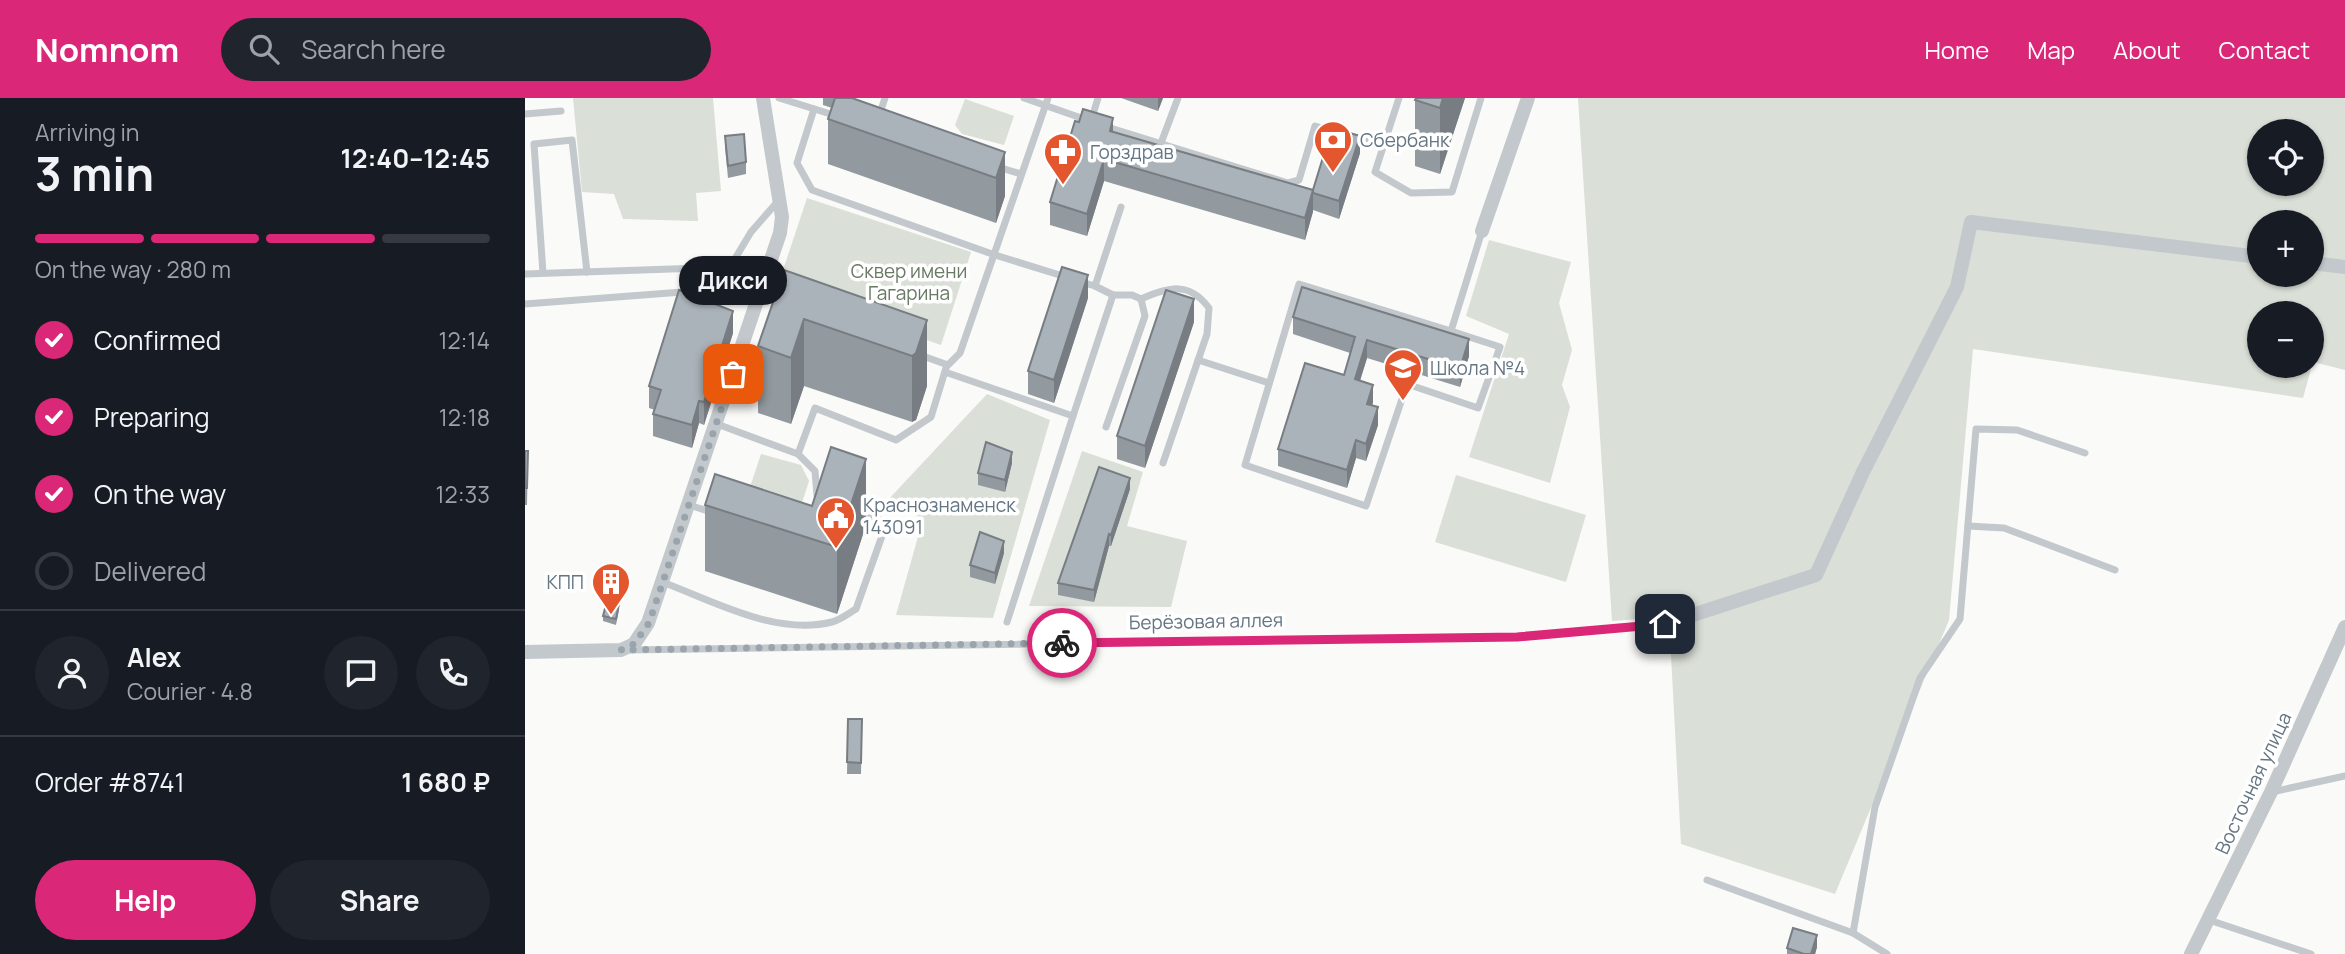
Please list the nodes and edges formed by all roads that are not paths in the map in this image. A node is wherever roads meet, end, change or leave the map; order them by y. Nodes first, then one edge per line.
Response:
1 (763, 98) edge
2 (779, 98) edge
3 (885, 98) edge
4 (1024, 98) edge
5 (1098, 98) edge
6 (1178, 98) edge
7 (1399, 98) edge
8 (1481, 98) edge
9 (1528, 98) edge
10 (790, 100) edge
11 (1046, 101) edge
12 (814, 109) junction
13 (561, 111) dead end
14 (525, 114) edge
15 (851, 120) edge
16 (1090, 121) junction
17 (876, 127) edge
18 (1161, 144) junction
19 (1383, 145) junction
20 (986, 163) edge
21 (1021, 174) junction
22 (779, 199) junction
23 (1121, 207) dead end
24 (1482, 232) joint
25 (995, 255) junction
26 (2247, 256) edge
27 (2324, 264) edge
28 (2345, 267) edge
29 (587, 272) junction
30 (525, 274) edge
31 (543, 274) junction
32 (1094, 286) junction
33 (1113, 295) junction
34 (763, 297) junction
35 (1141, 299) junction
36 (525, 304) edge
37 (1451, 331) junction
38 (910, 352) edge
39 (1198, 360) junction
40 (946, 368) junction
41 (1269, 383) junction
42 (1073, 416) junction
43 (717, 424) junction
44 (1106, 427) dead end
45 (2085, 453) dead end
46 (798, 454) junction
47 (1163, 463) dead end
48 (817, 496) junction
49 (828, 500) edge
50 (688, 504) junction
51 (813, 508) edge
52 (850, 508) edge
53 (726, 517) edge
54 (1968, 527) junction
55 (2115, 570) dead end
56 (662, 581) junction
57 (1007, 622) dead end
58 (1665, 624) joint
59 (2345, 627) edge
60 (621, 650) junction
61 (525, 652) edge
62 (2345, 776) edge
63 (2271, 792) junction
64 (1707, 880) dead end
65 (2210, 920) junction
66 (1853, 933) junction
67 (1887, 954) edge
68 (2191, 954) edge
69 (2311, 954) edge

1 - 22 street
2 - 10 lane
3 - 17 lane
4 - 11 lane
5 - 16 lane
6 - 18 lane
7 - 19 lane
8 - 19 lane
9 - 24 street
10 - 12 lane
11 - 16 lane
11 - 21 lane
12 - 15 lane
12 - 25 lane
13 - 14 lane
16 - 18 lane
18 - 19 lane
20 - 21 lane
21 - 25 lane
22 - 29 lane
22 - 34 street
23 - 32 lane
24 - 37 lane
25 - 32 lane
25 - 40 lane
26 - 58 street
27 - 28 street
29 - 31 lane
29 - 31 lane
30 - 31 lane
32 - 33 lane
33 - 35 lane
33 - 42 lane
34 - 36 lane
34 - 43 street
35 - 39 lane
35 - 44 lane
37 - 41 lane
37 - 41 lane
38 - 40 lane
39 - 41 lane
39 - 47 lane
40 - 42 lane
40 - 46 lane
42 - 57 lane
43 - 46 lane
43 - 50 street
45 - 54 lane
46 - 48 lane
48 - 49 lane
48 - 51 lane
50 - 53 lane
50 - 56 street
52 - 56 lane
54 - 55 lane
54 - 66 lane
56 - 60 street
58 - 60 lane, Берёзовая аллея
59 - 63 street, Восточная улица
60 - 61 street
62 - 63 lane
63 - 65 street, Восточная улица
64 - 66 lane
65 - 68 street, Восточная улица
65 - 69 lane
66 - 67 lane

